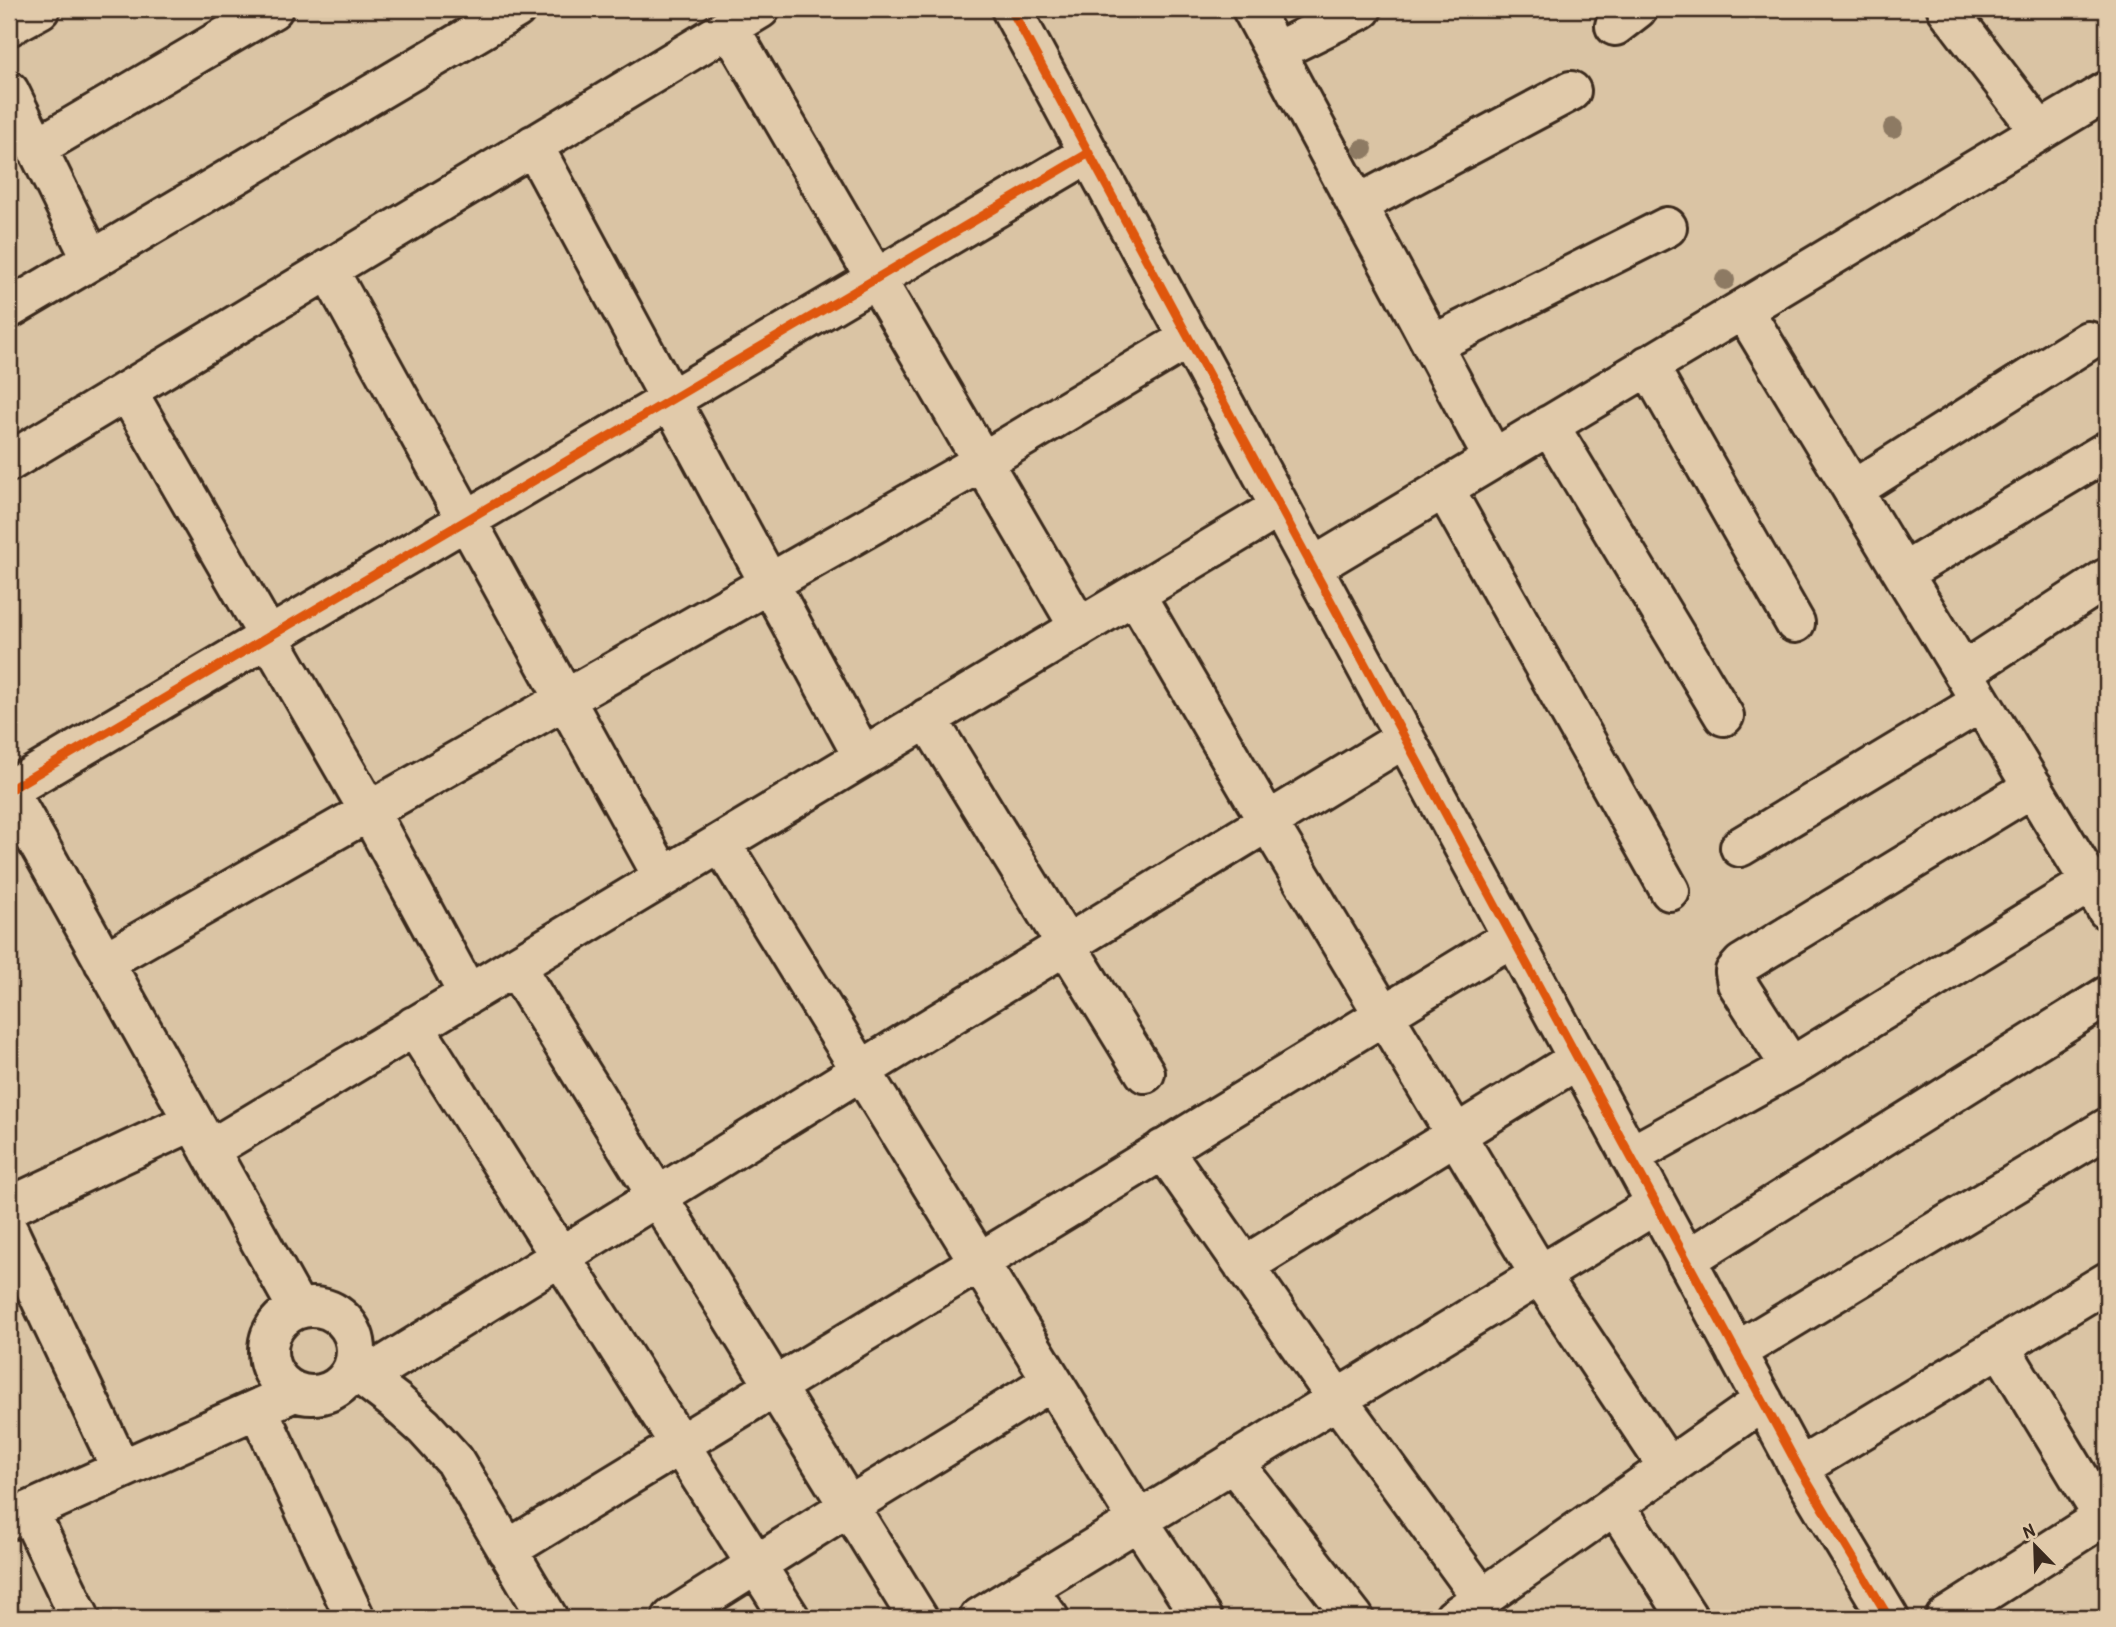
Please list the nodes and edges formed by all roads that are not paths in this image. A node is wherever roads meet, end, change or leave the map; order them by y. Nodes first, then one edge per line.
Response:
1 (40, 9) edge
2 (273, 9) edge
3 (1011, 9) edge
4 (1252, 9) edge
5 (1362, 9) edge
6 (1947, 9) edge
7 (498, 13) edge
8 (745, 18) edge
9 (9, 26) edge
10 (1275, 52) junction
11 (1571, 90) dead end
12 (2107, 91) edge
13 (9, 92) edge
14 (2040, 131) junction
15 (533, 145) junction
16 (36, 148) junction
17 (1089, 153) junction
18 (1357, 205) junction
19 (1667, 227) dead end
20 (92, 260) junction
21 (328, 269) junction
22 (875, 279) junction
23 (9, 309) edge
24 (1743, 309) junction
25 (1189, 338) junction
26 (2088, 341) dead end
27 (1432, 345) junction
28 (1648, 365) junction
29 (127, 391) junction
30 (671, 399) junction
31 (1549, 425) junction
32 (2107, 451) edge
33 (1493, 458) junction
34 (9, 462) edge
35 (982, 462) junction
36 (1444, 488) junction
37 (1853, 490) junction
38 (1280, 507) junction
39 (466, 520) junction
40 (1313, 567) junction
41 (1903, 573) junction
42 (2107, 578) edge
43 (770, 583) junction
44 (1135, 594) junction
45 (1795, 623) dead end
46 (1079, 627) junction
47 (268, 636) junction
48 (1972, 687) junction
49 (565, 700) junction
50 (1724, 716) dead end
51 (927, 718) junction
52 (1405, 738) junction
53 (863, 757) junction
54 (2032, 787) junction
55 (9, 790) edge
56 (369, 811) junction
57 (1268, 821) junction
58 (721, 843) junction
59 (1740, 847) dead end
60 (663, 877) junction
61 (1670, 891) dead end
62 (2103, 902) edge
63 (1512, 937) junction
64 (1067, 944) junction
65 (104, 962) junction
66 (515, 966) junction
67 (468, 995) junction
68 (2107, 996) edge
69 (1384, 1014) junction
70 (414, 1026) junction
71 (1578, 1059) junction
72 (1791, 1067) junction
73 (861, 1070) junction
74 (1145, 1073) dead end
75 (2107, 1128) edge
76 (1456, 1134) junction
77 (201, 1135) junction
78 (1163, 1149) junction
79 (1630, 1156) junction
80 (658, 1197) junction
81 (1656, 1204) junction
82 (9, 1207) edge
83 (9, 1232) edge
84 (561, 1256) junction
85 (1686, 1260) junction
86 (979, 1262) junction
87 (1244, 1266) junction
88 (1540, 1275) junction
89 (2107, 1282) edge
90 (298, 1309) junction
91 (2000, 1347) junction
92 (1736, 1352) junction
93 (358, 1373) junction
94 (1052, 1381) junction
95 (775, 1386) junction
96 (294, 1392) junction
97 (1337, 1399) junction
98 (1763, 1401) junction
99 (258, 1409) junction
100 (680, 1444) junction
101 (1233, 1462) junction
102 (1668, 1467) junction
103 (1799, 1468) junction
104 (121, 1469) junction
105 (1615, 1505) junction
106 (849, 1506) junction
107 (19, 1515) edge
108 (1138, 1520) junction
109 (2105, 1520) edge
110 (507, 1550) junction
111 (756, 1565) junction
112 (1038, 1603) edge
113 (1468, 1608) edge
114 (80, 1618) edge
115 (355, 1618) edge
116 (548, 1618) edge
117 (672, 1618) edge
118 (790, 1618) edge
119 (918, 1618) edge
120 (979, 1618) edge
121 (1202, 1618) edge
122 (1354, 1618) edge
123 (1688, 1618) edge
124 (1889, 1618) edge
125 (1945, 1618) edge

1 - 9 street
2 - 16 street
3 - 17 street
4 - 10 street
5 - 10 street
6 - 14 street
7 - 20 street
8 - 15 street
8 - 22 street
10 - 18 street
11 - 18 street
12 - 14 street
13 - 16 street
14 - 24 street
15 - 21 street
15 - 30 street
16 - 20 street
17 - 22 street
17 - 25 street
18 - 27 street
19 - 27 street
20 - 23 street
21 - 29 street
21 - 39 street
22 - 30 street
22 - 35 street
24 - 28 street
24 - 37 street
25 - 35 street
25 - 38 street
26 - 37 street
27 - 33 street
28 - 31 street
28 - 45 street
29 - 34 street
29 - 47 street
30 - 39 street
30 - 43 street
31 - 33 street
31 - 50 street
32 - 41 street
33 - 36 street
35 - 43 street
35 - 46 street
36 - 40 street
36 - 61 street
37 - 41 street
38 - 40 street
38 - 44 street
39 - 47 street
39 - 49 street
40 - 52 street
41 - 48 street
42 - 48 street
43 - 49 street
43 - 53 street
44 - 46 street
44 - 57 street
46 - 51 street
47 - 55 street
47 - 56 street
48 - 54 street
48 - 59 street
49 - 56 street
49 - 60 street
51 - 53 street
51 - 64 street
52 - 57 street
52 - 63 street
53 - 58 street
54 - 62 street
54 - 72 street
55 - 65 street
56 - 65 street
56 - 67 street
57 - 64 street
57 - 69 street
58 - 60 street
58 - 73 street
60 - 66 street
62 - 72 street
63 - 69 street
63 - 71 street
64 - 73 street
64 - 74 street
65 - 77 street
66 - 67 street
66 - 80 street
67 - 70 street
68 - 85 street
69 - 76 street
69 - 78 street
70 - 77 street
70 - 84 street
71 - 76 street
71 - 79 street
72 - 79 street
73 - 80 street
73 - 86 street
75 - 92 street
76 - 87 street
76 - 88 street
77 - 82 street
77 - 90 street
78 - 86 street
78 - 87 street
79 - 81 street
80 - 84 street
80 - 95 street
81 - 85 street
81 - 88 street
83 - 104 street
84 - 93 street
84 - 100 street
85 - 92 street
86 - 94 street
86 - 95 street
87 - 97 street
88 - 97 street
88 - 102 street
89 - 91 street
90 - 93 street
90 - 96 street
91 - 103 street
91 - 109 street
92 - 98 street
93 - 96 street
93 - 110 street
94 - 106 street
94 - 108 street
95 - 100 street
95 - 106 street
96 - 99 street
97 - 101 street
97 - 113 street
98 - 102 street
98 - 103 street
99 - 104 street
99 - 115 street
100 - 110 street
100 - 111 street
101 - 108 street
101 - 122 street
102 - 105 street
103 - 124 street
104 - 107 street
105 - 113 street
105 - 123 street
106 - 111 street
106 - 119 street
107 - 114 street
108 - 112 street
108 - 121 street
109 - 125 street
110 - 116 street
111 - 117 street
111 - 118 street
112 - 120 street

